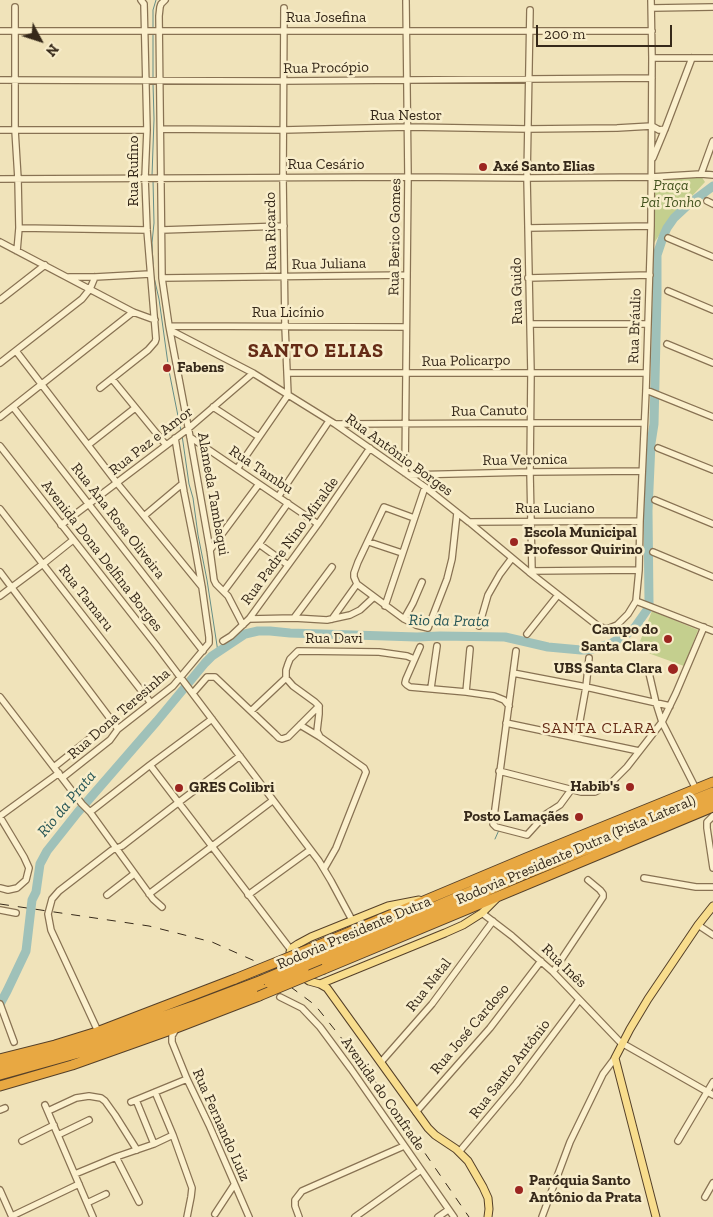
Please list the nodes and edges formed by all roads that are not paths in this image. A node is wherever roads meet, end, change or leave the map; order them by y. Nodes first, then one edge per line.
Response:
1 (141, 0) edge
2 (165, 0) edge
3 (651, 0) edge
4 (406, 1) edge
5 (14, 7) dead end
6 (713, 7) edge
7 (284, 8) dead end
8 (652, 8) junction
9 (530, 10) dead end
10 (284, 30) junction
11 (407, 30) junction
12 (0, 31) edge
13 (15, 31) junction
14 (146, 31) junction
15 (159, 31) junction
16 (530, 31) junction
17 (652, 31) junction
18 (652, 58) junction
19 (692, 58) junction
20 (713, 58) edge
21 (652, 78) junction
22 (407, 79) junction
23 (530, 79) junction
24 (0, 80) edge
25 (15, 80) junction
26 (148, 80) junction
27 (160, 80) junction
28 (284, 81) junction
29 (652, 126) junction
30 (408, 127) junction
31 (161, 129) junction
32 (528, 129) junction
33 (665, 129) junction
34 (0, 130) edge
35 (15, 130) junction
36 (147, 130) junction
37 (283, 130) junction
38 (713, 141) edge
39 (651, 161) junction
40 (701, 174) junction
41 (713, 175) edge
42 (408, 177) junction
43 (651, 177) junction
44 (147, 178) junction
45 (159, 178) junction
46 (283, 178) junction
47 (527, 178) junction
48 (0, 179) edge
49 (18, 179) junction
50 (284, 226) junction
51 (651, 226) junction
52 (19, 228) junction
53 (528, 228) junction
54 (147, 230) junction
55 (162, 230) junction
56 (668, 238) dead end
57 (1, 243) edge
58 (17, 251) junction
59 (713, 257) edge
60 (45, 265) junction
61 (150, 274) junction
62 (650, 275) junction
63 (407, 276) junction
64 (68, 277) junction
65 (95, 277) junction
66 (284, 277) junction
67 (162, 278) junction
68 (528, 278) junction
69 (90, 289) junction
70 (668, 291) dead end
71 (0, 300) edge
72 (713, 310) edge
73 (133, 312) junction
74 (155, 320) junction
75 (530, 324) junction
76 (648, 324) junction
77 (285, 326) junction
78 (406, 326) junction
79 (169, 328) junction
80 (667, 344) dead end
81 (16, 351) junction
82 (0, 363) edge
83 (713, 363) edge
84 (253, 373) junction
85 (287, 373) junction
86 (531, 373) junction
87 (646, 373) junction
88 (405, 374) junction
89 (112, 379) junction
90 (41, 385) junction
91 (100, 388) dead end
92 (649, 391) junction
93 (288, 395) junction
94 (13, 407) junction
95 (213, 407) junction
96 (135, 408) junction
97 (0, 417) edge
98 (713, 417) edge
99 (329, 420) junction
100 (531, 422) junction
101 (644, 423) junction
102 (335, 424) junction
103 (406, 424) junction
104 (187, 429) junction
105 (177, 436) junction
106 (190, 437) junction
107 (259, 437) junction
108 (88, 445) junction
109 (166, 445) junction
110 (0, 446) edge
111 (370, 448) junction
112 (658, 448) dead end
113 (238, 469) junction
114 (713, 470) edge
115 (530, 472) junction
116 (642, 472) junction
117 (407, 474) junction
118 (117, 483) junction
119 (182, 484) junction
120 (259, 484) junction
121 (426, 488) junction
122 (278, 497) junction
123 (655, 500) dead end
124 (288, 503) junction
125 (89, 504) junction
126 (0, 509) edge
127 (457, 512) junction
128 (144, 516) junction
129 (414, 518) junction
130 (531, 521) junction
131 (640, 521) junction
132 (469, 522) junction
133 (318, 524) junction
134 (713, 524) edge
135 (61, 525) junction
136 (73, 540) junction
137 (369, 542) junction
138 (259, 544) junction
139 (210, 550) junction
140 (654, 552) dead end
141 (402, 553) junction
142 (512, 558) junction
143 (197, 562) junction
144 (43, 564) junction
145 (288, 565) junction
146 (332, 567) dead end
147 (187, 570) junction
148 (639, 570) junction
149 (0, 572) edge
150 (531, 572) junction
151 (713, 577) edge
152 (422, 582) dead end
153 (357, 584) junction
154 (12, 587) junction
155 (202, 588) junction
156 (224, 591) junction
157 (0, 596) edge
158 (558, 596) junction
159 (374, 597) junction
160 (639, 602) junction
161 (385, 606) junction
162 (294, 618) junction
163 (248, 619) junction
164 (332, 619) junction
165 (404, 619) junction
166 (243, 625) junction
167 (479, 626) dead end
168 (598, 626) joint
169 (704, 627) junction
170 (713, 631) edge
171 (527, 634) dead end
172 (223, 640) dead end
173 (437, 646) dead end
174 (420, 647) dead end
175 (470, 649) dead end
176 (203, 651) junction
177 (516, 651) dead end
178 (589, 658) dead end
179 (414, 659) junction
180 (512, 673) junction
181 (649, 673) dead end
182 (286, 678) junction
183 (182, 680) junction
184 (586, 687) junction
185 (431, 688) junction
186 (191, 692) junction
187 (466, 692) junction
188 (0, 697) edge
189 (151, 703) junction
190 (656, 703) junction
191 (318, 706) junction
192 (670, 706) junction
193 (509, 707) junction
194 (251, 711) junction
195 (212, 719) junction
196 (112, 721) junction
197 (662, 722) junction
198 (506, 723) junction
199 (300, 725) junction
200 (118, 729) junction
201 (320, 737) junction
202 (577, 737) junction
203 (639, 751) junction
204 (240, 756) junction
205 (150, 765) junction
206 (54, 767) junction
207 (499, 774) junction
208 (61, 776) junction
209 (713, 782) edge
210 (696, 789) junction
211 (572, 790) junction
212 (713, 792) edge
213 (713, 799) edge
214 (272, 801) junction
215 (179, 802) junction
216 (713, 807) edge
217 (88, 811) junction
218 (0, 816) edge
219 (713, 816) edge
220 (212, 846) junction
221 (117, 848) junction
222 (310, 850) junction
223 (713, 868) edge
224 (324, 869) junction
225 (134, 874) junction
226 (644, 878) dead end
227 (588, 880) dead end
228 (0, 888) edge
229 (713, 888) edge
230 (149, 894) junction
231 (248, 895) junction
232 (107, 896) dead end
233 (498, 897) junction
234 (431, 898) junction
235 (713, 906) edge
236 (162, 907) dead end
237 (0, 910) edge
238 (16, 913) dead end
239 (482, 913) junction
240 (352, 920) junction
241 (494, 921) junction
242 (698, 925) junction
243 (713, 936) edge
244 (291, 950) junction
245 (541, 961) junction
246 (302, 966) junction
247 (553, 972) junction
248 (329, 980) junction
249 (265, 981) junction
250 (320, 984) junction
251 (211, 988) junction
252 (327, 988) junction
253 (280, 997) dead end
254 (579, 1000) junction
255 (1, 1007) edge
256 (96, 1027) junction
257 (176, 1028) junction
258 (157, 1035) junction
259 (81, 1037) junction
260 (14, 1042) dead end
261 (172, 1042) junction
262 (622, 1043) junction
263 (615, 1058) junction
264 (0, 1060) edge
265 (381, 1062) junction
266 (0, 1068) edge
267 (0, 1075) edge
268 (187, 1079) junction
269 (713, 1082) edge
270 (0, 1086) edge
271 (155, 1092) junction
272 (710, 1094) edge
273 (45, 1105) dead end
274 (48, 1111) junction
275 (416, 1112) junction
276 (89, 1120) dead end
277 (54, 1125) junction
278 (58, 1134) junction
279 (173, 1135) junction
280 (22, 1141) dead end
281 (678, 1141) dead end
282 (154, 1144) junction
283 (404, 1146) junction
284 (137, 1150) junction
285 (459, 1152) junction
286 (116, 1157) junction
287 (420, 1170) junction
288 (74, 1174) junction
289 (713, 1183) edge
290 (79, 1184) junction
291 (234, 1185) junction
292 (0, 1190) edge
293 (106, 1194) dead end
294 (705, 1198) dead end
295 (139, 1202) dead end
296 (87, 1203) junction
297 (448, 1210) junction
298 (215, 1214) dead end
299 (12, 1216) edge
300 (93, 1217) edge
301 (187, 1217) edge
302 (249, 1217) edge
303 (300, 1217) edge
304 (355, 1217) edge
305 (438, 1217) edge
306 (454, 1217) edge
307 (488, 1217) edge
308 (542, 1217) edge
309 (656, 1217) edge

1 - 14 street, Rua Rufino
2 - 15 street, Rua Rufino
3 - 8 street, Rua Bráulio
4 - 11 street, Rua Berico Gomes
5 - 13 street
6 - 8 street
7 - 10 street, Rua Ricardo
8 - 17 street, Rua Bráulio
9 - 16 street, Rua Guido
10 - 11 street, Rua Josefina
10 - 15 street, Rua Josefina
10 - 28 street, Rua Ricardo
11 - 16 street, Rua Josefina
11 - 22 street, Rua Berico Gomes
12 - 13 street, Rua Josefina
13 - 14 street, Rua Josefina
13 - 25 street
14 - 15 street, Rua Josefina
14 - 26 street, Rua Rufino
15 - 27 street, Rua Rufino
16 - 17 street, Rua Josefina
16 - 23 street, Rua Guido
17 - 18 street, Rua Bráulio
18 - 19 street
18 - 21 street, Rua Bráulio
19 - 20 street
19 - 33 street
21 - 23 street, Rua Procópio
21 - 29 street, Rua Bráulio
22 - 23 street, Rua Procópio
22 - 28 street, Rua Procópio
22 - 30 street, Rua Berico Gomes
23 - 32 street, Rua Guido
24 - 25 street, Rua Procópio
25 - 26 street, Rua Procópio
25 - 35 street
26 - 27 street, Rua Procópio
26 - 36 street, Rua Rufino
27 - 28 street, Rua Procópio
27 - 31 street, Rua Rufino
28 - 37 street, Rua Ricardo
29 - 32 street, Rua Nestor
29 - 33 street, Rua Nestor
29 - 39 street, Rua Bráulio
30 - 32 street, Rua Nestor
30 - 37 street, Rua Nestor
30 - 42 street, Rua Berico Gomes
31 - 37 street, Rua Nestor
31 - 45 street, Rua Rufino
32 - 47 street, Rua Guido
33 - 39 street
34 - 35 street
35 - 36 street
35 - 49 street
36 - 44 street, Rua Rufino
37 - 46 street, Rua Ricardo
38 - 40 street
39 - 43 street, Rua Bráulio
40 - 41 street, Rua Cesário
40 - 43 street, Rua Cesário
42 - 46 street, Rua Cesário
42 - 47 street, Rua Cesário
42 - 63 street, Rua Berico Gomes
43 - 47 street, Rua Cesário
43 - 51 street, Rua Bráulio
44 - 45 street, Rua Cesário
44 - 49 street, Rua Cesário
44 - 54 street, Rua Rufino
45 - 46 street, Rua Cesário
45 - 55 street, Rua Rufino
46 - 50 street, Rua Ricardo
47 - 53 street, Rua Guido
48 - 49 street, Rua Cesário
49 - 52 street
50 - 55 street
50 - 66 street, Rua Ricardo
51 - 53 street
51 - 62 street, Rua Bráulio
52 - 54 street
52 - 58 street
53 - 68 street, Rua Guido
54 - 61 street, Rua Rufino
55 - 67 street, Rua Rufino
56 - 59 street
57 - 58 street
58 - 60 street
60 - 64 street
60 - 71 street
61 - 65 street
61 - 74 street, Rua Rufino
62 - 68 street
62 - 76 street, Rua Bráulio
63 - 66 street, Rua Juliana
63 - 78 street, Rua Berico Gomes
64 - 65 street
64 - 69 street
65 - 69 street
66 - 67 street, Rua Juliana
66 - 77 street, Rua Ricardo
67 - 79 street, Rua Rufino
68 - 75 street, Rua Guido
69 - 73 street
69 - 81 street
70 - 72 street
73 - 74 street
73 - 90 street
74 - 89 street, Rua Rufino
75 - 76 street
75 - 86 street, Rua Guido
76 - 87 street, Rua Bráulio
77 - 78 street, Rua Licínio
77 - 79 street, Rua Licínio
77 - 85 street, Rua Ricardo
78 - 88 street, Rua Berico Gomes
79 - 84 street, Rua Antônio Borges
79 - 104 street, Alameda Tambaqui
80 - 83 street
81 - 82 street
81 - 90 street
84 - 93 street, Rua Antônio Borges
84 - 95 street, Rua Paz e Amor
85 - 88 street, Rua Policarpo
85 - 93 street, Rua Ricardo
86 - 87 street, Rua Policarpo
86 - 88 street, Rua Policarpo
86 - 100 street, Rua Guido
87 - 92 street, Rua Bráulio
88 - 103 street, Rua Berico Gomes
89 - 91 street
89 - 96 street
90 - 94 street
90 - 108 street
92 - 98 street
92 - 101 street, Rua Bráulio
93 - 99 street, Rua Antônio Borges
93 - 107 street
94 - 97 street
94 - 125 street, Rua Ana Rosa Oliveira
95 - 104 street, Rua Paz e Amor
95 - 107 street
96 - 108 street
96 - 109 street
99 - 102 street, Rua Antônio Borges
99 - 122 street
100 - 101 street, Rua Canuto
100 - 103 street, Rua Canuto
100 - 115 street, Rua Guido
101 - 116 street, Rua Bráulio
102 - 103 street, Rua Canuto
102 - 111 street, Rua Antônio Borges
103 - 117 street, Rua Berico Gomes
104 - 105 street, Rua Paz e Amor
104 - 106 street, Alameda Tambaqui
105 - 109 street, Rua Paz e Amor
105 - 119 street
106 - 113 street, Rua Tambu
106 - 139 street, Alameda Tambaqui
107 - 113 street
108 - 118 street
109 - 118 street, Rua Paz e Amor
110 - 135 street, Avenida Dona Delfina Borges
111 - 117 street, Rua Antônio Borges
111 - 133 street, Rua Padre Nino Miralde
112 - 114 street
113 - 120 street, Rua Tambu
115 - 116 street, Rua Veronica
115 - 117 street, Rua Veronica
115 - 130 street, Rua Guido
116 - 131 street, Rua Bráulio
117 - 121 street, Rua Antônio Borges
118 - 125 street, Rua Paz e Amor
118 - 128 street
119 - 128 street
119 - 143 street
120 - 122 street, Rua Tambu
120 - 139 street
121 - 127 street, Rua Antônio Borges
121 - 129 street
122 - 124 street, Rua Tambu
123 - 134 street
124 - 133 street, Rua Tambu
124 - 138 street
125 - 135 street, Rua Paz e Amor
125 - 176 street, Rua Ana Rosa Oliveira
126 - 144 street, Rua Tamaru
127 - 132 street, Rua Antônio Borges
127 - 165 street
128 - 147 street
129 - 137 street
129 - 141 street
130 - 131 street, Rua Luciano
130 - 132 street, Rua Luciano
130 - 150 street, Rua Guido
131 - 148 street, Rua Bráulio
132 - 142 street, Rua Antônio Borges
133 - 145 street, Rua Padre Nino Miralde
135 - 136 street, Avenida Dona Delfina Borges
136 - 144 street
136 - 183 street, Avenida Dona Delfina Borges
137 - 141 street
137 - 153 street
138 - 145 street
138 - 156 street
139 - 156 street, Alameda Tambaqui
140 - 151 street
141 - 161 street
142 - 150 street, Rua Antônio Borges
142 - 167 street
143 - 147 street
143 - 155 street
144 - 154 street
144 - 189 street, Rua Tamaru
145 - 163 street, Rua Padre Nino Miralde
146 - 162 street
147 - 155 street
148 - 150 street
148 - 160 street, Rua Bráulio
149 - 154 street
150 - 158 street, Rua Antônio Borges
152 - 165 street
153 - 159 street
153 - 164 street
154 - 157 street
154 - 196 street
155 - 176 street, Rua Dona Teresinha
156 - 166 street, Alameda Tambaqui
158 - 168 street, Rua Antônio Borges
158 - 171 street
159 - 161 street
159 - 164 street
160 - 168 street, Rua Bráulio
160 - 169 street
161 - 165 street
162 - 163 street
162 - 164 street
163 - 166 street, Rua Padre Nino Miralde
166 - 172 street, Rua Padre Nino Miralde
169 - 170 street
169 - 192 street
173 - 185 street
174 - 179 street
175 - 187 street
176 - 183 street, Rua Dona Teresinha
177 - 180 street
178 - 184 street
179 - 182 street, Rua Davi
179 - 185 street
180 - 184 street
180 - 193 street
181 - 190 street
182 - 191 street
182 - 194 street
183 - 186 street, Avenida Dona Delfina Borges
183 - 189 street, Rua Dona Teresinha
184 - 190 street
184 - 202 street
185 - 187 street
186 - 194 street
186 - 195 street, Avenida Dona Delfina Borges
187 - 193 street
188 - 206 street
189 - 200 street, Rua Dona Teresinha
190 - 192 street
190 - 197 street
191 - 199 street
191 - 201 street
192 - 197 street
193 - 198 street
194 - 199 street
195 - 204 street, Avenida Dona Delfina Borges
195 - 205 street
196 - 200 street
196 - 206 street
197 - 203 street
197 - 210 street
198 - 202 street
198 - 207 street
199 - 201 street
200 - 208 street, Rua Dona Teresinha
201 - 224 street
202 - 203 street
203 - 211 street
204 - 214 street, Avenida Dona Delfina Borges
204 - 215 street
205 - 215 street
205 - 217 street
206 - 208 street
207 - 211 street
207 - 211 street
208 - 217 street
208 - 218 street, Rua Dona Teresinha
209 - 210 highway, Rodovia Presidente Dutra (Pista Lateral)
210 - 234 highway, Rodovia Presidente Dutra (Pista Lateral)
212 - 246 highway, Rodovia Presidente Dutra
213 - 246 highway, Rodovia Presidente Dutra
214 - 220 street
214 - 222 street, Avenida Dona Delfina Borges
215 - 220 street
215 - 221 street
216 - 233 highway, Rodovia Presidente Dutra (Pista Lateral)
217 - 221 street
218 - 228 street
219 - 223 street
220 - 230 street
220 - 231 street
221 - 225 street
221 - 256 street
222 - 224 street, Avenida Dona Delfina Borges
222 - 231 street
224 - 240 street, Avenida Dona Delfina Borges
225 - 230 street
225 - 232 street
226 - 229 street
227 - 247 street
230 - 236 street
231 - 244 street
233 - 239 main road
233 - 257 highway, Rodovia Presidente Dutra (Pista Lateral), bridge
234 - 240 main road
234 - 251 highway, Rodovia Presidente Dutra (Pista Lateral), bridge
235 - 242 main road
237 - 238 street
239 - 241 street, Rua Inês
239 - 248 main road
240 - 244 main road
241 - 245 street, Rua Inês
241 - 265 street, Rua Natal
242 - 243 street
242 - 262 main road
244 - 250 main road
245 - 247 street, Rua Inês
245 - 275 street, Rua José Cardoso
246 - 249 highway, Rodovia Presidente Dutra, bridge
247 - 254 street, Rua Inês
248 - 250 main road
248 - 252 main road
249 - 266 highway, Rodovia Presidente Dutra
249 - 267 highway, Rodovia Presidente Dutra
250 - 252 main road
251 - 256 highway
251 - 259 highway, Rodovia Presidente Dutra (Pista Lateral)
252 - 265 main road
253 - 283 street, Avenida do Confrade
254 - 262 street, Rua Inês
254 - 285 street, Rua Santo Antônio
255 - 260 street
256 - 259 highway
257 - 258 highway, Rodovia Presidente Dutra (Pista Lateral)
257 - 261 street
258 - 261 street
258 - 270 highway, Rodovia Presidente Dutra (Pista Lateral)
259 - 264 highway, Rodovia Presidente Dutra (Pista Lateral)
261 - 268 street, Rua Fernando Luiz
262 - 263 main road
262 - 272 street, Rua Inês
263 - 308 street
263 - 309 main road
265 - 275 main road
268 - 271 street
268 - 291 street, Rua Fernando Luiz
269 - 272 street
271 - 279 street
271 - 282 street
272 - 281 street
273 - 274 street
274 - 277 street
274 - 284 street
275 - 285 main road
276 - 278 street
277 - 278 street
277 - 280 street
278 - 288 street
279 - 282 street
279 - 301 street
282 - 284 street
283 - 287 street, Avenida do Confrade
283 - 303 street
284 - 286 street
285 - 307 main road
286 - 288 street
286 - 295 street
287 - 297 street, Avenida do Confrade
287 - 304 street
288 - 290 street
289 - 294 street
290 - 296 street
290 - 299 street
291 - 298 street
291 - 302 street, Rua Fernando Luiz
292 - 299 street
293 - 296 street
296 - 300 street
297 - 305 street
297 - 306 street, Avenida do Confrade

